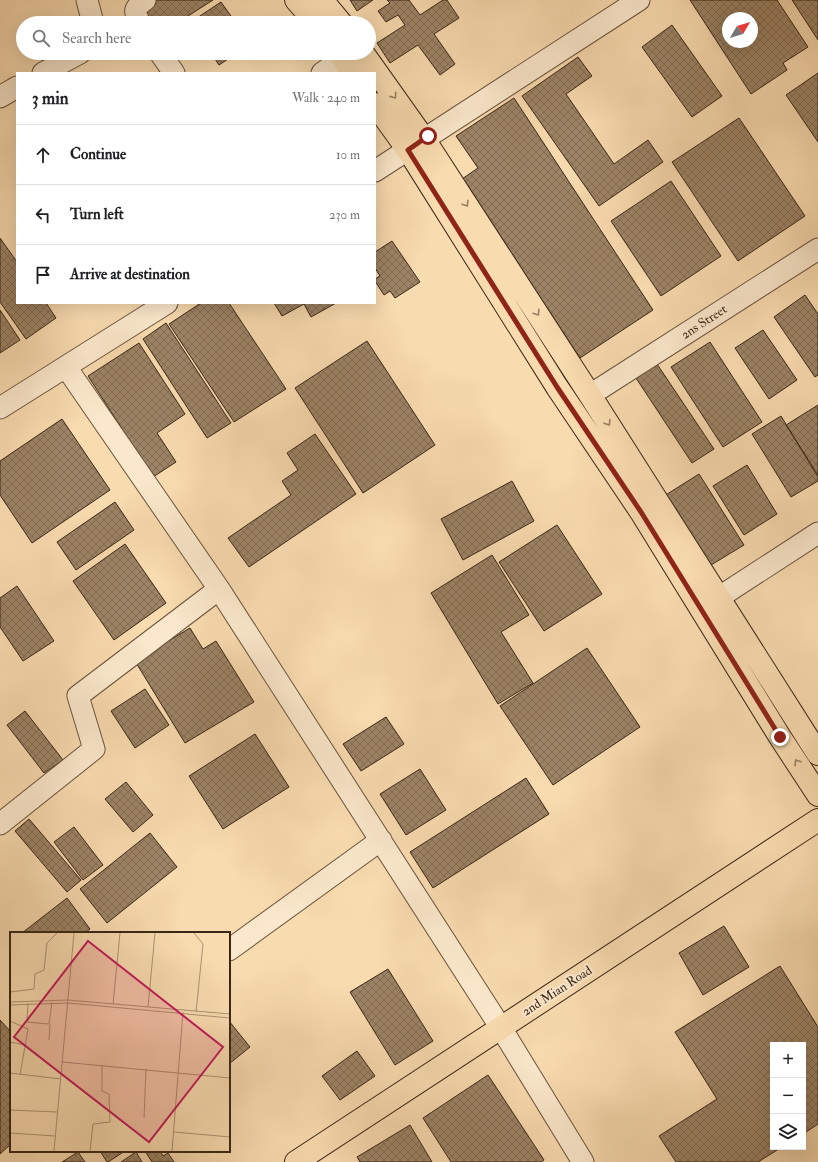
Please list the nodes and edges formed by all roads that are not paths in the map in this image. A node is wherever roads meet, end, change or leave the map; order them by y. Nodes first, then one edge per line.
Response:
1 (87, 0) edge
2 (145, 0) edge
3 (296, 0) edge
4 (322, 0) edge
5 (639, 0) edge
6 (91, 16) edge
7 (136, 16) edge
8 (310, 16) edge
9 (335, 16) edge
10 (67, 60) edge
11 (165, 60) edge
12 (367, 60) edge
13 (345, 61) edge
14 (46, 72) edge
15 (173, 72) edge
16 (324, 72) edge
17 (374, 72) edge
18 (376, 76) edge
19 (376, 105) edge
20 (416, 145) junction
21 (376, 170) edge
22 (818, 249) edge
23 (164, 304) edge
24 (66, 367) junction
25 (590, 395) junction
26 (0, 408) edge
27 (818, 533) edge
28 (220, 589) junction
29 (718, 598) junction
30 (818, 754) edge
31 (818, 795) edge
32 (818, 820) edge
33 (0, 824) edge
34 (381, 840) junction
35 (230, 949) edge
36 (501, 1028) junction
37 (296, 1162) edge
38 (583, 1162) edge

1 - 6 street
2 - 7 street
3 - 8 main road
4 - 9 main road
5 - 20 street
10 - 14 street
11 - 15 street
12 -> 17 main road
13 - 16 street
18 -> 20 main road
19 - 20 main road
20 - 21 street
20 -> 25 main road
31 -> 20 main road
22 - 25 street, 2ns Street
23 - 24 street
24 - 26 street
24 - 28 street
25 -> 29 main road
27 - 29 street
28 - 33 street
28 - 34 street
29 - 30 main road
32 - 36 main road, 2nd Mian Road
34 - 35 street
34 - 36 street
36 - 37 main road, 2nd Mian Road
36 - 38 street

